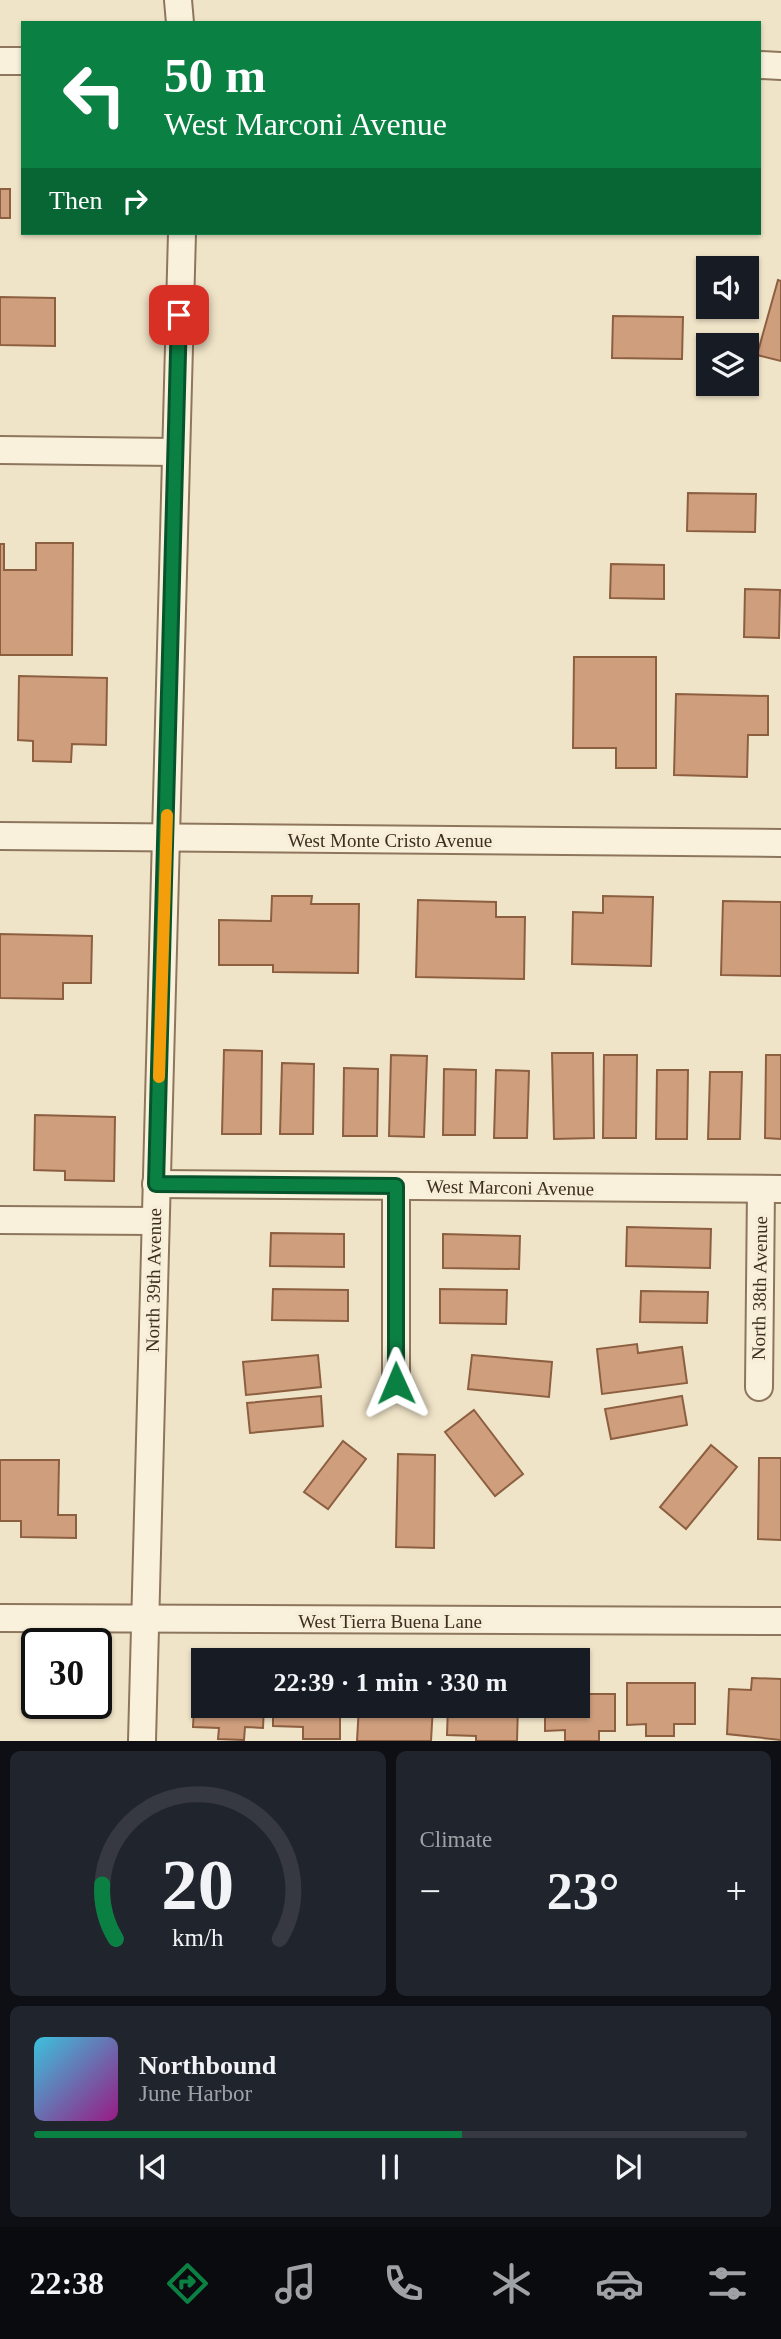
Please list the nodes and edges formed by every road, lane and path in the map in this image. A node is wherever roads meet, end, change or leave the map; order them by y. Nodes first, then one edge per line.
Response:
1 (178, 0) edge
2 (180, 21) edge
3 (0, 61) edge
4 (21, 61) edge
5 (761, 65) edge
6 (781, 66) edge
7 (182, 235) edge
8 (0, 450) edge
9 (175, 452) junction
10 (0, 836) edge
11 (167, 838) junction
12 (781, 843) edge
13 (156, 1184) junction
14 (396, 1186) junction
15 (771, 1189) edge
16 (0, 1220) edge
17 (155, 1221) junction
18 (396, 1383) dead end
19 (759, 1387) dead end
20 (0, 1618) edge
21 (145, 1620) junction
22 (781, 1621) edge
23 (142, 1741) edge

1 - 2 street
3 - 4 street
5 - 6 street
7 - 9 street, North 39th Avenue
8 - 9 street
9 - 11 street, North 39th Avenue
10 - 11 street, West Monte Cristo Avenue
11 - 12 street, West Monte Cristo Avenue
11 - 13 street, North 39th Avenue
13 - 14 street, West Marconi Avenue
13 - 17 street, North 39th Avenue
14 - 15 street, West Marconi Avenue
14 - 18 street
15 - 19 street, North 38th Avenue
16 - 17 street
17 - 21 street, North 39th Avenue
20 - 21 street, West Tierra Buena Lane
21 - 22 street, West Tierra Buena Lane
21 - 23 street, North 39th Avenue

